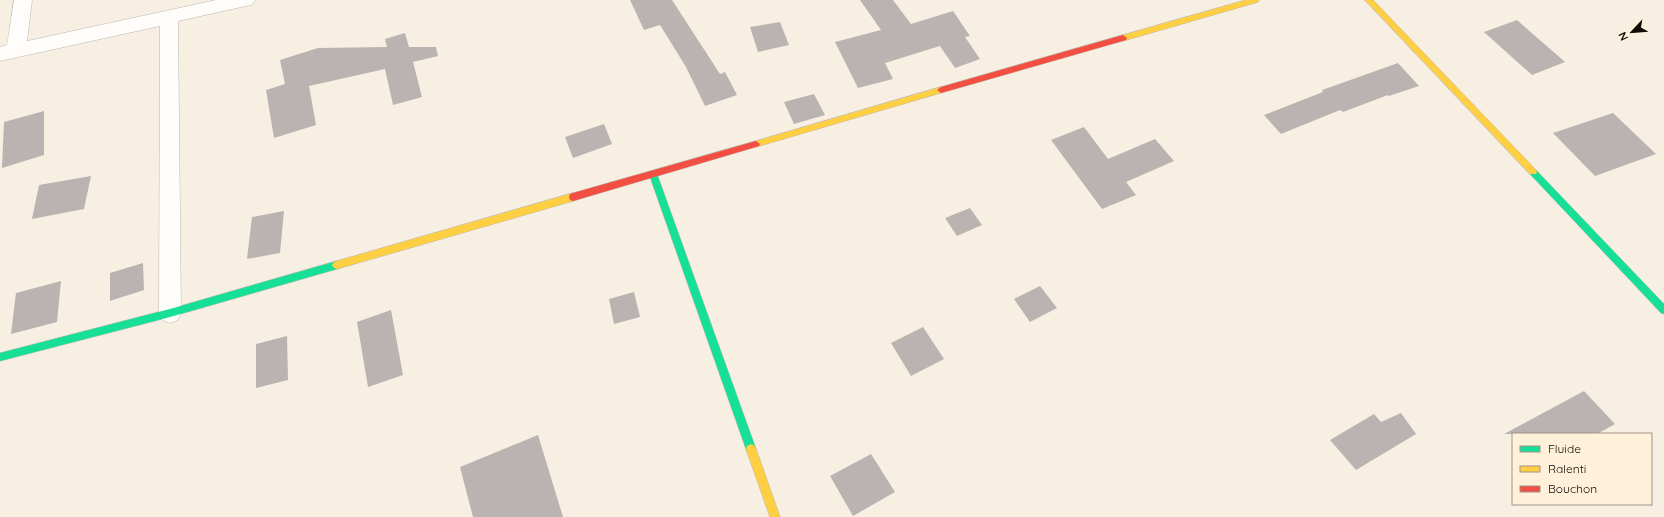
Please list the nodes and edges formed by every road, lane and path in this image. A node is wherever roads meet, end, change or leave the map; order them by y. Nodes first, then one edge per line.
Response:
1 (23, 0) edge
2 (246, 0) edge
3 (1255, 0) edge
4 (1369, 0) edge
5 (169, 17) junction
6 (8, 52) edge
7 (654, 174) junction
8 (1664, 310) edge
9 (170, 313) junction
10 (0, 357) edge
11 (775, 517) edge

1 - 6 street
2 - 5 street
3 - 7 street
4 - 8 street
5 - 6 street
5 - 9 street
7 - 9 street
7 - 11 street
9 - 10 street

